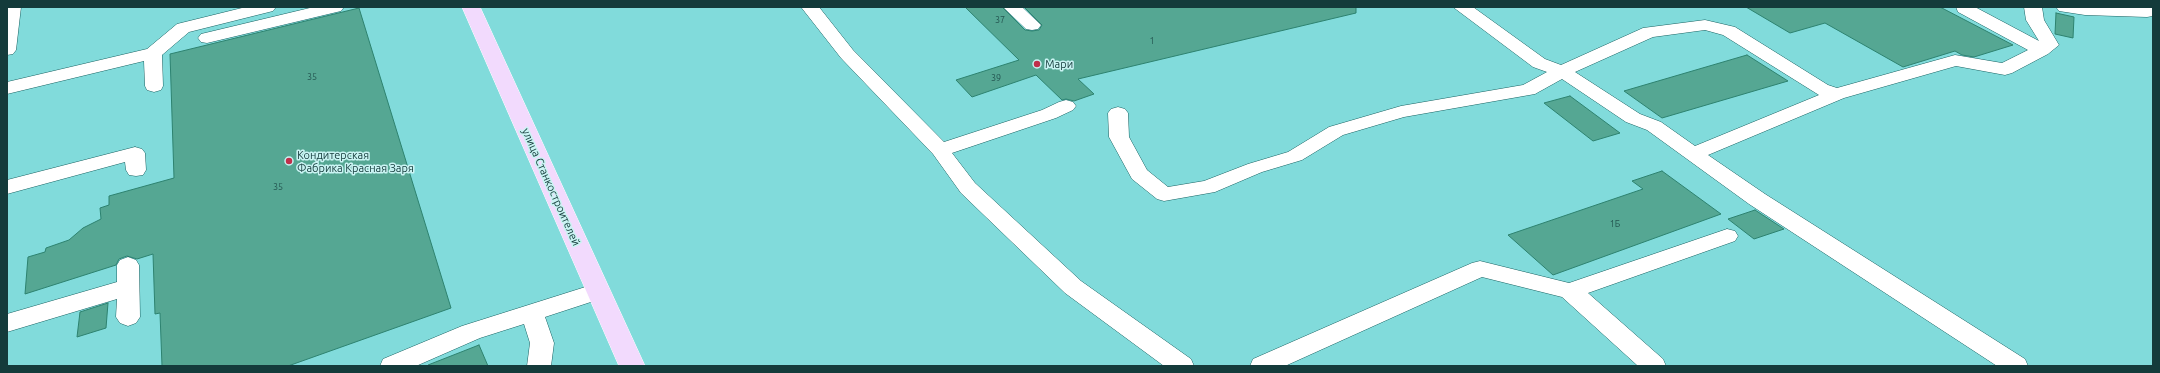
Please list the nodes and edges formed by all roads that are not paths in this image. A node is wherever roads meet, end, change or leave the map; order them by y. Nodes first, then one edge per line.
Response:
1 (12, 7) edge
2 (267, 7) edge
3 (335, 7) edge
4 (471, 7) edge
5 (810, 7) edge
6 (1012, 7) edge
7 (1462, 7) edge
8 (2033, 7) edge
9 (2065, 7) edge
10 (1964, 8) edge
11 (2147, 12) dead end
12 (1032, 25) dead end
13 (207, 38) dead end
14 (7, 50) edge
15 (2042, 50) junction
16 (153, 53) junction
17 (1562, 71) junction
18 (154, 86) dead end
19 (7, 88) edge
20 (1837, 94) junction
21 (1066, 106) dead end
22 (1118, 114) dead end
23 (940, 150) junction
24 (137, 154) dead end
25 (1693, 154) junction
26 (7, 187) edge
27 (1727, 236) dead end
28 (1570, 290) junction
29 (598, 291) junction
30 (532, 312) junction
31 (128, 317) dead end
32 (7, 323) edge
33 (392, 366) edge
34 (539, 366) edge
35 (632, 366) edge
36 (1182, 366) edge
37 (1262, 366) edge
38 (1652, 366) edge
39 (2016, 366) edge

1 - 14 lane
2 - 16 lane
3 - 13 lane
4 - 29 main road, улица Станкостроителей
5 - 23 lane
6 - 12 lane
7 - 17 lane
8 - 15 lane
9 - 11 lane
10 - 15 lane
15 - 20 lane
16 - 18 lane
16 - 19 lane
17 - 20 lane
17 - 22 lane
17 - 25 lane
20 - 25 lane
21 - 23 lane
23 - 36 lane
24 - 26 lane
25 - 39 lane
27 - 28 lane
28 - 37 lane
28 - 38 lane
29 - 30 lane
29 - 35 main road, улица Станкостроителей
30 - 33 lane
30 - 34 lane
31 - 32 lane

